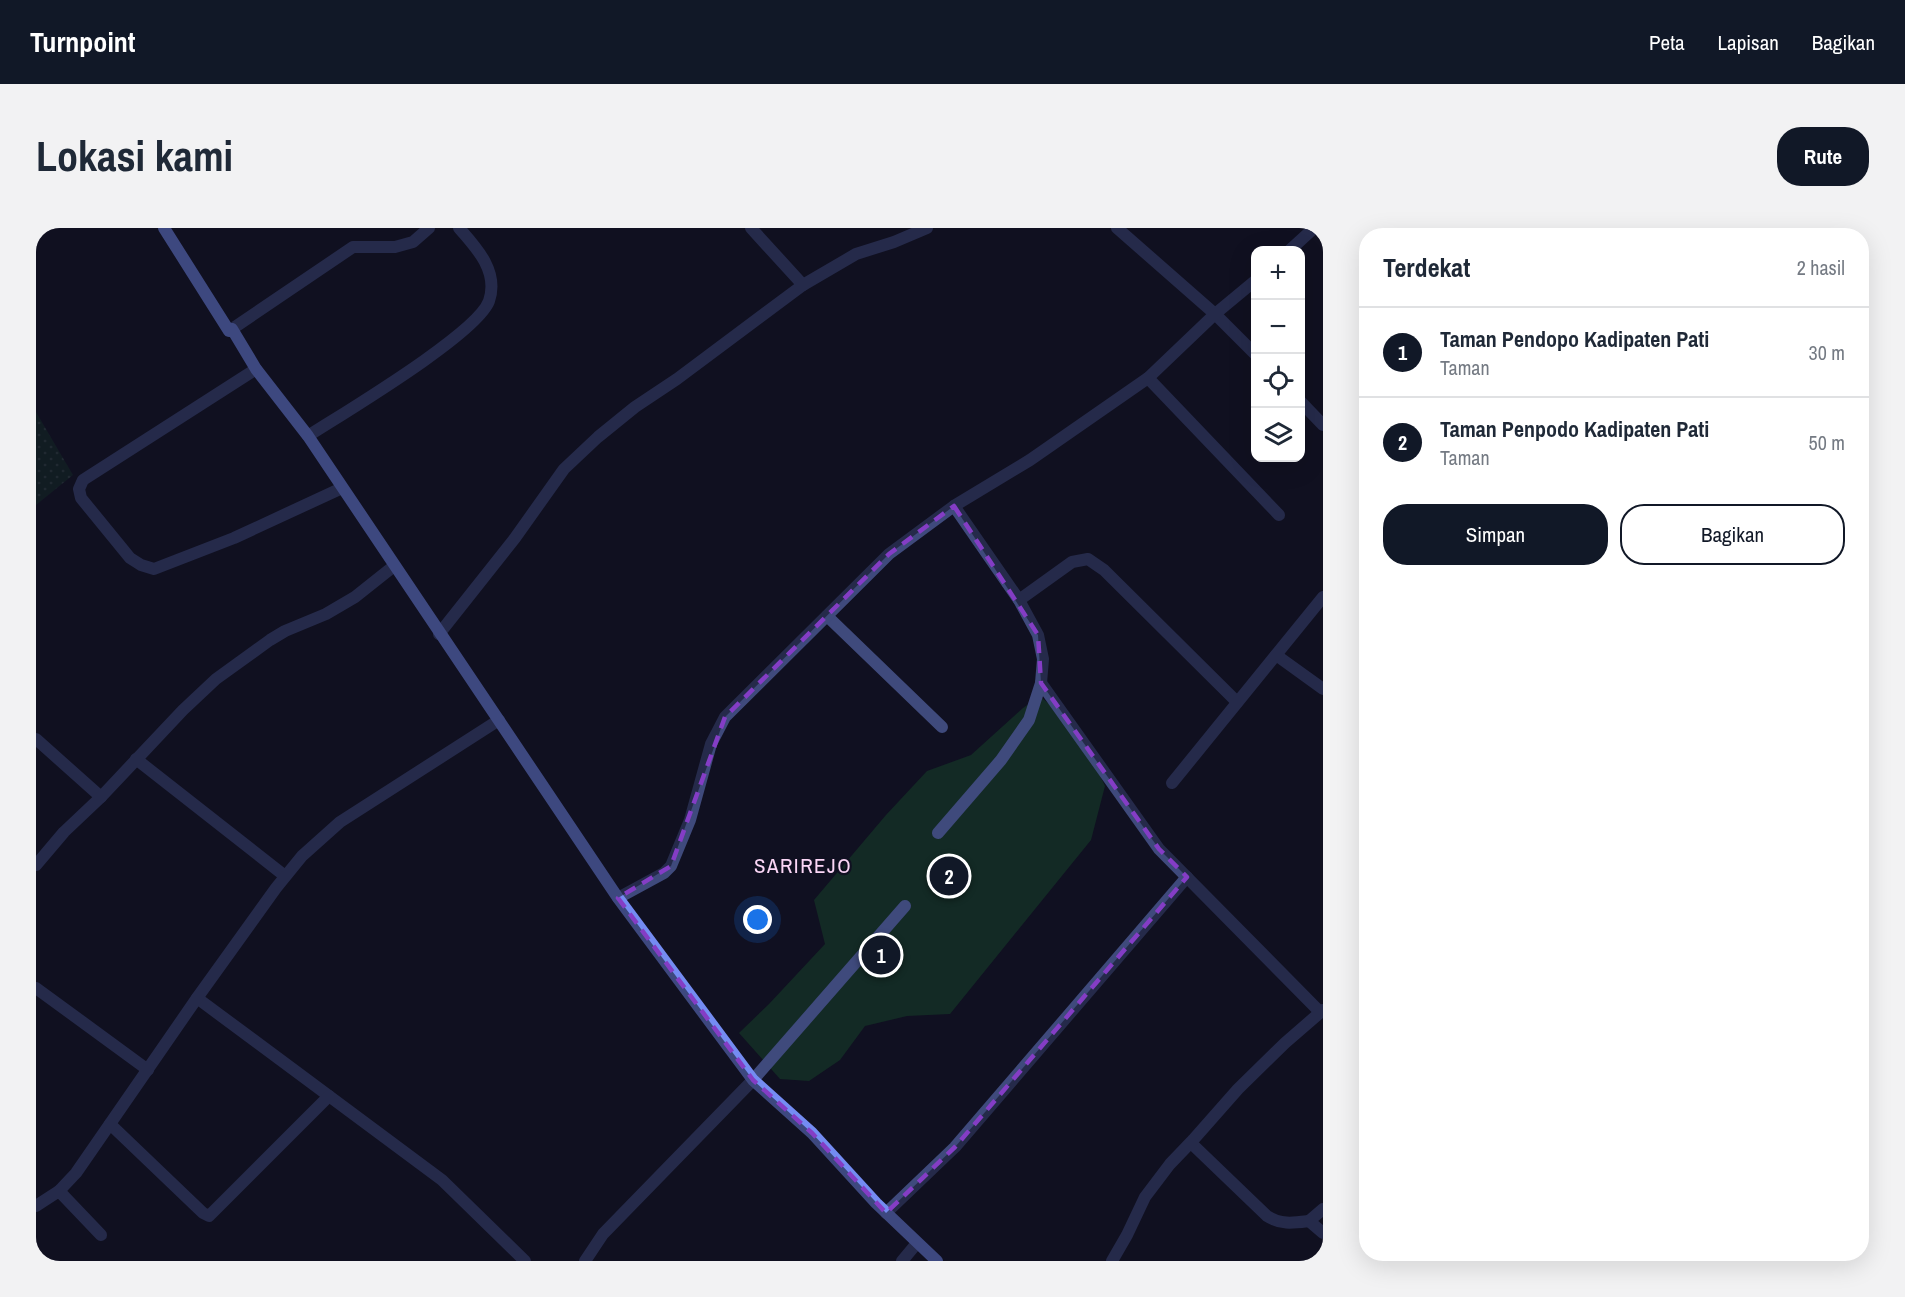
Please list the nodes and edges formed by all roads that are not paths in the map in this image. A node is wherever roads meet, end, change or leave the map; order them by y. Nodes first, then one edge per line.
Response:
1 (164, 228) edge
2 (429, 228) edge
3 (459, 228) edge
4 (751, 228) edge
5 (927, 228) edge
6 (1117, 228) edge
7 (1314, 228) edge
8 (1294, 246) edge
9 (1251, 284) edge
10 (803, 285) junction
11 (1215, 314) junction
12 (232, 329) junction
13 (1255, 354) edge
14 (256, 369) junction
15 (1148, 378) junction
16 (1305, 407) edge
17 (1323, 424) edge
18 (308, 436) junction
19 (342, 488) junction
20 (954, 506) junction
21 (1279, 514) dead end
22 (394, 566) junction
23 (1323, 597) edge
24 (1018, 600) junction
25 (826, 616) junction
26 (439, 634) junction
27 (1276, 655) junction
28 (1041, 683) junction
29 (1323, 689) edge
30 (1237, 702) junction
31 (499, 720) junction
32 (942, 727) dead end
33 (36, 739) edge
34 (136, 759) junction
35 (1172, 783) dead end
36 (101, 797) junction
37 (938, 833) dead end
38 (36, 865) edge
39 (285, 876) junction
40 (1187, 877) junction
41 (618, 898) junction
42 (905, 906) dead end
43 (36, 988) edge
44 (196, 998) junction
45 (1322, 1011) edge
46 (148, 1070) junction
47 (753, 1080) junction
48 (329, 1096) junction
49 (110, 1124) junction
50 (1191, 1143) junction
51 (59, 1191) junction
52 (36, 1206) edge
53 (1323, 1209) edge
54 (886, 1213) junction
55 (1309, 1221) junction
56 (1323, 1233) edge
57 (101, 1235) dead end
58 (917, 1243) junction
59 (525, 1261) edge
60 (585, 1261) edge
61 (902, 1261) edge
62 (937, 1261) edge
63 (1112, 1261) edge

1 - 12 street
2 - 12 street
3 - 18 street
4 - 10 street
5 - 10 street
6 - 11 street
7 - 8 street
9 - 11 street
10 - 26 street
11 - 13 street
11 - 15 street
12 - 14 street
14 - 18 street
14 - 19 street
15 - 20 street
15 - 21 street
16 - 17 street
18 - 19 street
19 - 22 street
20 - 24 street
20 - 25 street
22 - 26 street
22 - 34 street
23 - 27 street
24 - 28 street
24 - 30 street
25 - 32 street
25 - 41 street
26 - 31 street
27 - 29 street
27 - 30 street
28 - 37 street
28 - 40 street
30 - 35 street
31 - 39 street
31 - 41 street
33 - 36 street
34 - 36 street
34 - 39 street
36 - 38 street
39 - 44 street
40 - 45 street
40 - 54 street
41 - 47 street
42 - 47 street
43 - 46 street
44 - 46 street
44 - 48 street
45 - 50 street
46 - 49 street
47 - 54 street
47 - 60 street
48 - 49 street
48 - 59 street
49 - 51 street
50 - 55 street
50 - 63 street
51 - 52 street
51 - 57 street
53 - 55 street
54 - 58 street
55 - 56 street
58 - 61 street
58 - 62 street

